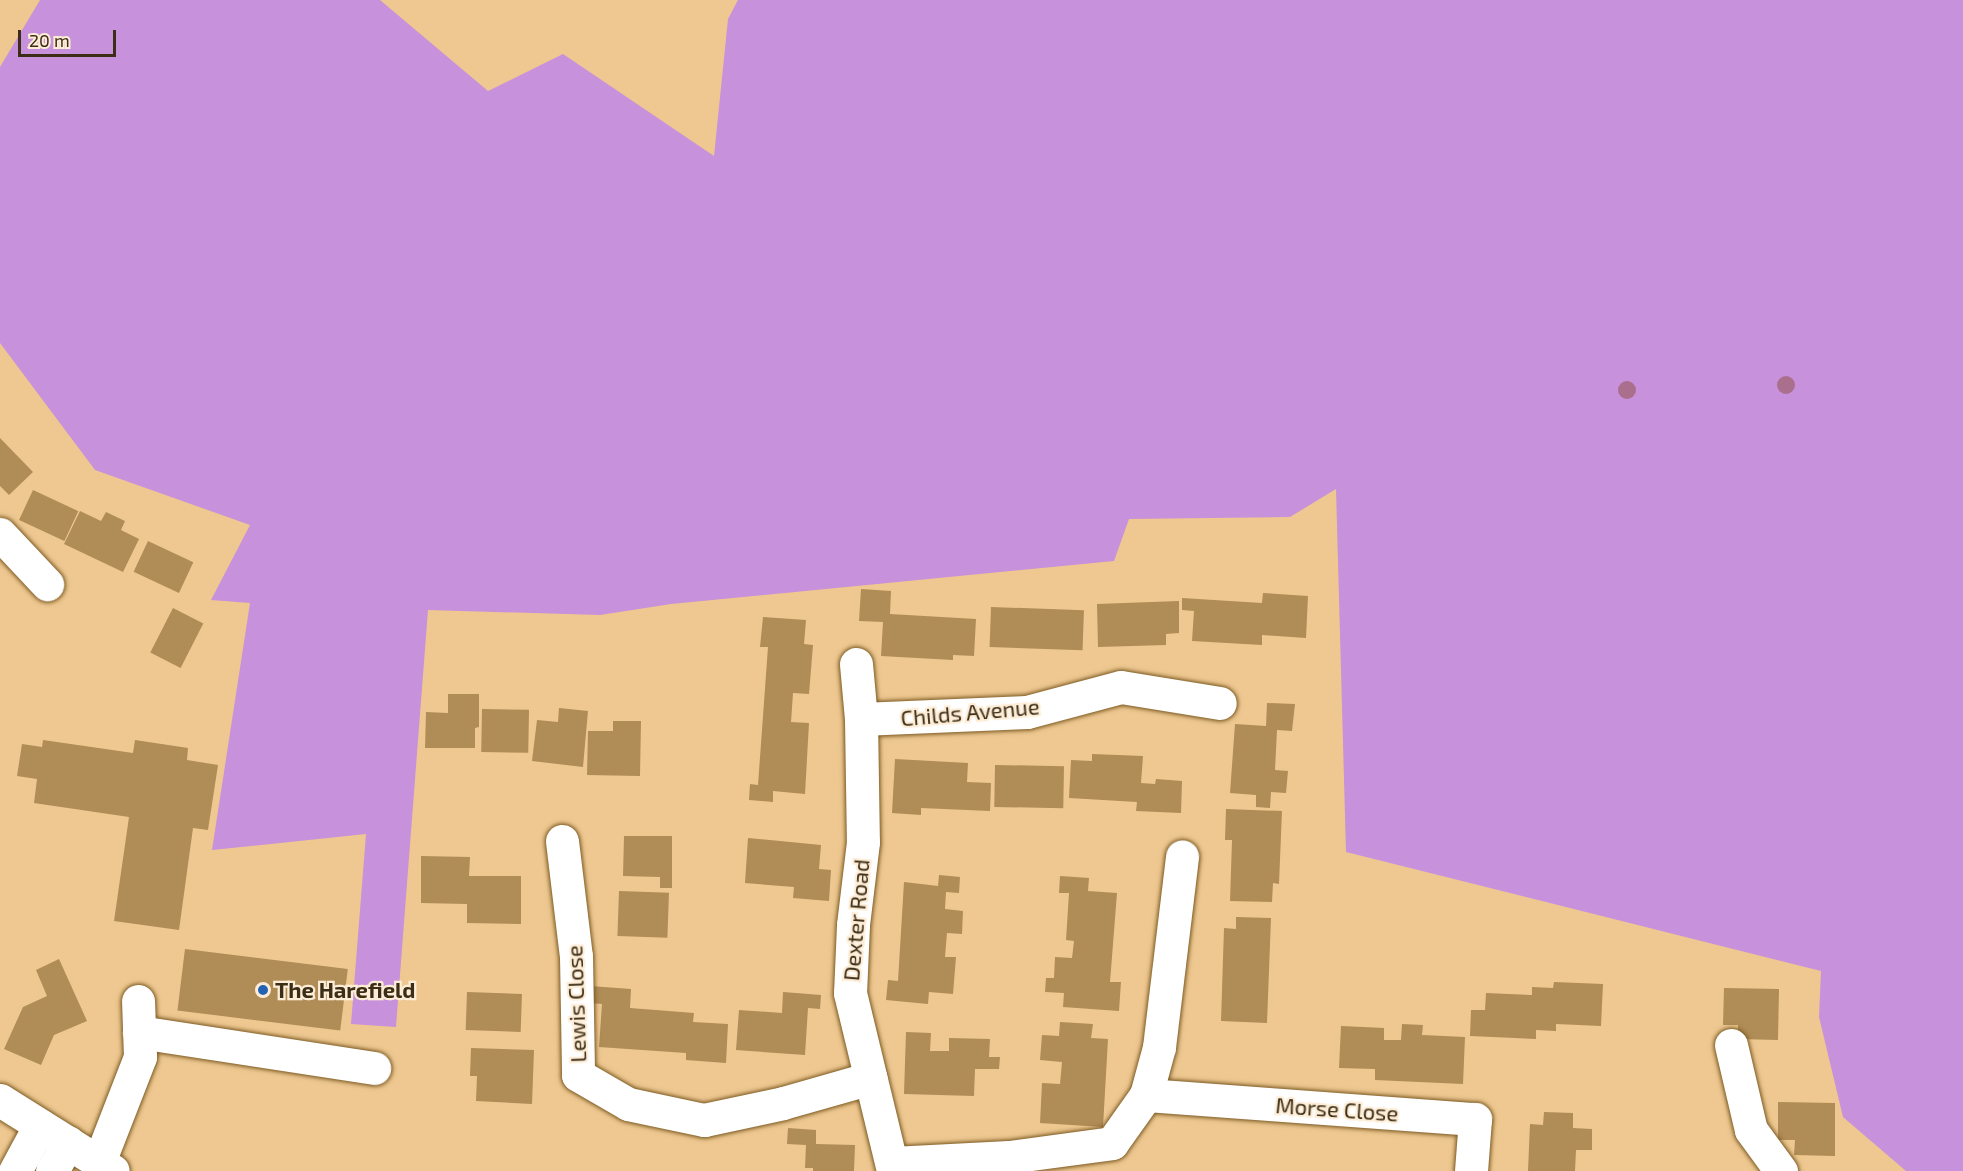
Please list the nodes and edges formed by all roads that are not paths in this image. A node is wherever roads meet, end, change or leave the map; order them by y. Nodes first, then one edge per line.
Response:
1 (0, 534) edge
2 (47, 584) dead end
3 (856, 664) dead end
4 (1220, 703) dead end
5 (861, 719) junction
6 (562, 841) dead end
7 (1182, 856) dead end
8 (1731, 1045) dead end
9 (374, 1068) dead end
10 (871, 1078) junction
11 (1146, 1095) junction
12 (0, 1100) edge
13 (40, 1125) junction
14 (68, 1142) junction
15 (106, 1167) edge
16 (893, 1167) edge
17 (15, 1171) edge
18 (52, 1171) edge
19 (1471, 1171) edge
20 (1780, 1171) edge

1 - 2 street
3 - 5 street, Dexter Road
4 - 5 street, Childs Avenue
5 - 10 street, Dexter Road
6 - 10 street, Lewis Close
7 - 11 street
8 - 20 street
9 - 15 street
10 - 16 street, Dexter Road
11 - 16 street
11 - 19 street, Morse Close
12 - 13 street
13 - 14 street
13 - 17 street
14 - 15 street
14 - 18 street

